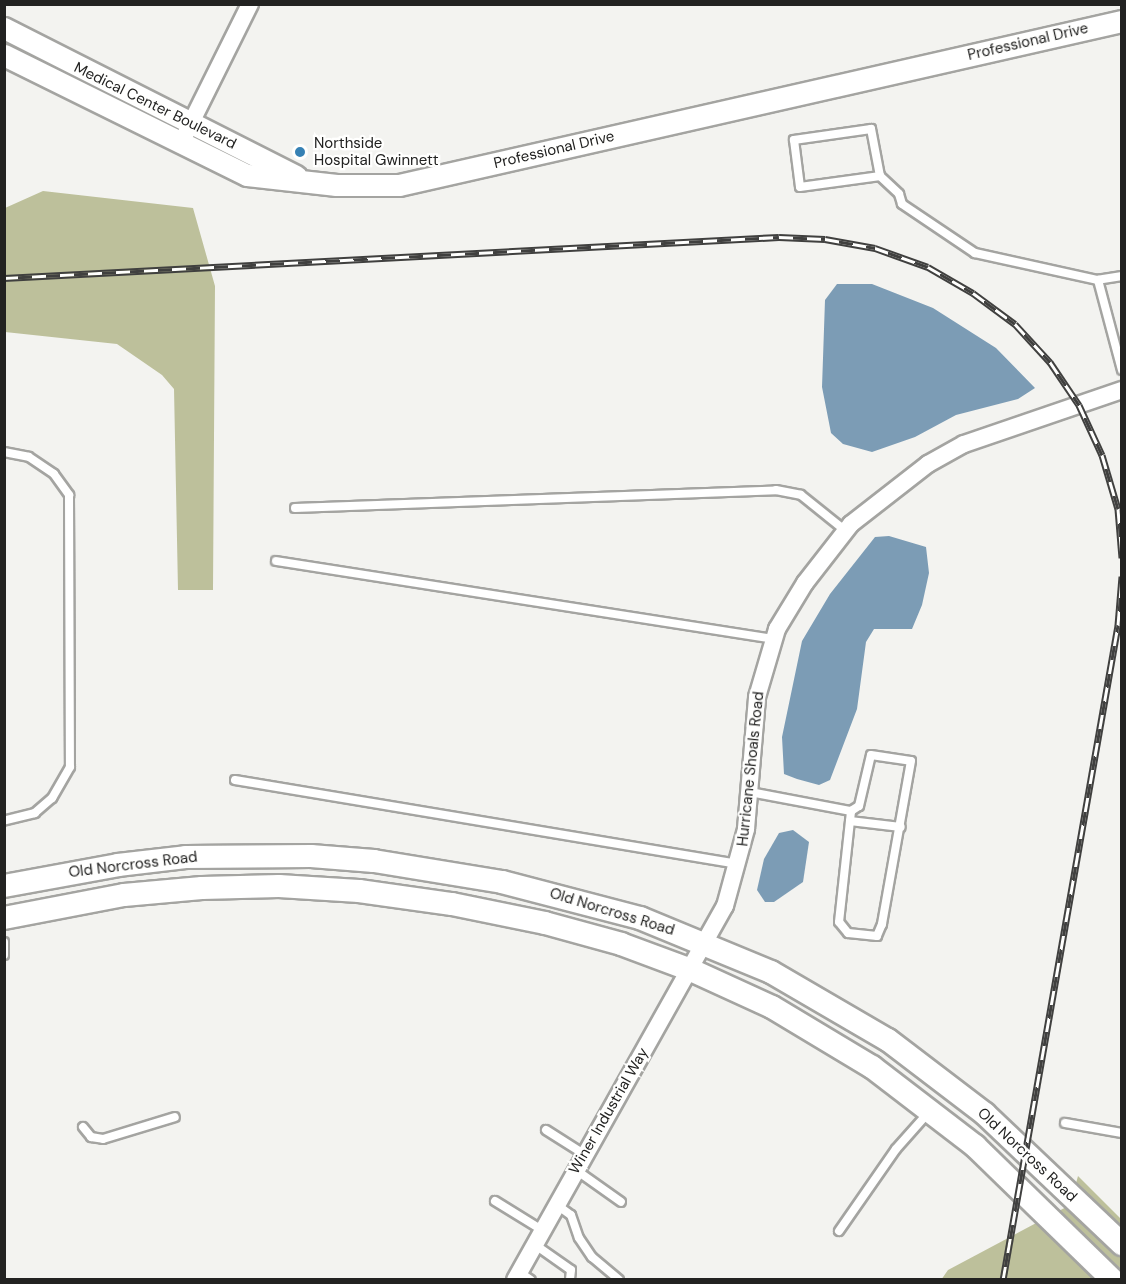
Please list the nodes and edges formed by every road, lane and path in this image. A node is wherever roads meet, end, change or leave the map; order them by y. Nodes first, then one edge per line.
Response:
1 (250, 4) edge
2 (1122, 21) edge
3 (4, 28) edge
4 (4, 55) edge
5 (191, 124) junction
6 (180, 144) junction
7 (880, 176) junction
8 (307, 182) junction
9 (1122, 276) edge
10 (1098, 280) junction
11 (1122, 370) edge
12 (1122, 390) edge
13 (4, 452) edge
14 (296, 508) dead end
15 (846, 531) junction
16 (276, 561) dead end
17 (774, 639) junction
18 (235, 780) dead end
19 (750, 792) junction
20 (850, 811) junction
21 (4, 821) edge
22 (850, 821) junction
23 (901, 827) junction
24 (739, 864) junction
25 (4, 886) edge
26 (4, 918) edge
27 (4, 942) edge
28 (706, 943) junction
29 (4, 955) edge
30 (691, 970) junction
31 (931, 1111) junction
32 (175, 1117) dead end
33 (1065, 1123) dead end
34 (83, 1127) dead end
35 (546, 1130) dead end
36 (1122, 1133) edge
37 (584, 1154) junction
38 (575, 1170) junction
39 (495, 1201) dead end
40 (621, 1202) dead end
41 (556, 1204) junction
42 (838, 1230) dead end
43 (538, 1237) junction
44 (1122, 1244) edge
45 (521, 1277) edge
46 (570, 1280) edge
47 (619, 1280) edge
48 (1113, 1280) edge

1 - 5 street
2 - 8 street, Professional Drive
3 - 5 street, Medical Center Boulevard
4 - 6 street, Professional Drive
5 - 6 street
5 - 8 street, Medical Center Boulevard
6 - 8 street, Professional Drive
7 - 7 lane
7 - 10 lane
9 - 10 lane
10 - 11 lane
12 - 15 street, Hurricane Shoals Road
13 - 21 lane
14 - 15 lane
15 - 17 street, Hurricane Shoals Road
16 - 17 lane
17 - 19 street, Hurricane Shoals Road
18 - 24 lane
19 - 20 lane
19 - 24 street, Hurricane Shoals Road
20 - 22 lane
20 - 23 lane
22 - 23 lane
22 - 23 lane
24 - 28 street, Hurricane Shoals Road
25 - 28 main road, Old Norcross Road
26 - 30 main road, Old Norcross Road
27 - 29 lane
28 - 30 street, Winer Industrial Way
28 - 44 main road, Old Norcross Road
30 - 31 main road, Old Norcross Road
30 - 37 street, Winer Industrial Way
31 - 42 lane
31 - 48 main road, Old Norcross Road
32 - 34 lane
33 - 36 lane
35 - 37 lane
37 - 38 street, Winer Industrial Way
38 - 40 lane
38 - 41 street, Winer Industrial Way
39 - 43 lane
41 - 43 street, Winer Industrial Way
41 - 47 lane
43 - 45 street, Winer Industrial Way
43 - 46 lane

